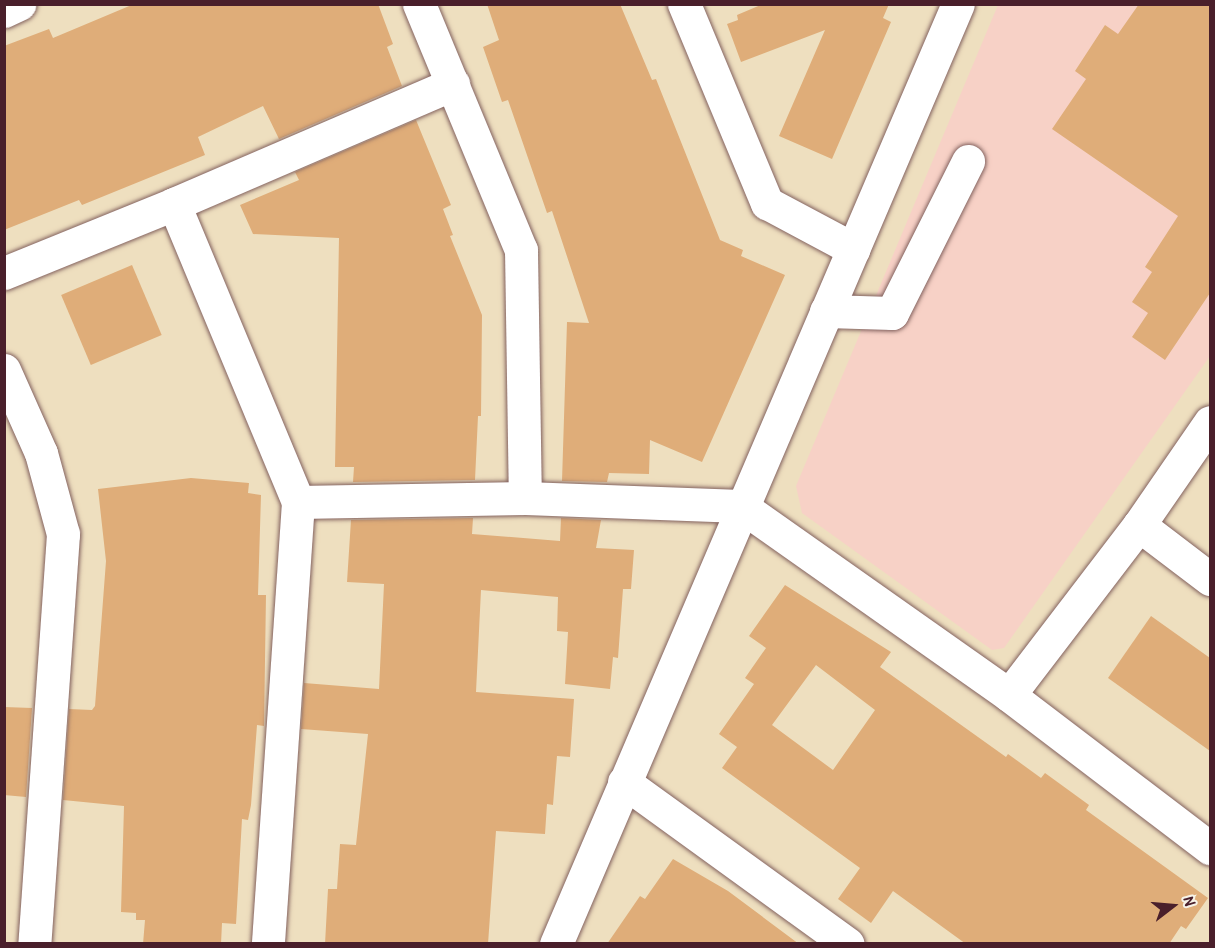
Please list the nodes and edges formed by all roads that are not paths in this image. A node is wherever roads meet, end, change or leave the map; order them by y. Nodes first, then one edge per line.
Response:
1 (19, 4) edge
2 (419, 4) edge
3 (684, 4) edge
4 (958, 4) edge
5 (4, 11) edge
6 (453, 84) junction
7 (968, 161) dead end
8 (174, 204) junction
9 (853, 249) junction
10 (4, 273) edge
11 (826, 311) junction
12 (4, 370) edge
13 (1210, 422) edge
14 (525, 498) junction
15 (298, 502) junction
16 (741, 506) junction
17 (1139, 525) junction
18 (1210, 579) edge
19 (1010, 695) junction
20 (624, 782) junction
21 (1210, 848) edge
22 (34, 944) edge
23 (268, 944) edge
24 (556, 944) edge
25 (848, 944) edge

1 - 5 street
2 - 6 street
3 - 9 street
4 - 9 street
6 - 8 street
6 - 14 street
7 - 11 street
8 - 10 street
8 - 15 street
9 - 11 street
11 - 16 street
12 - 22 street
13 - 17 street
14 - 15 street
14 - 16 street
15 - 23 street
16 - 19 street
16 - 20 street
17 - 18 street
17 - 19 street
19 - 21 street
20 - 24 street
20 - 25 street

